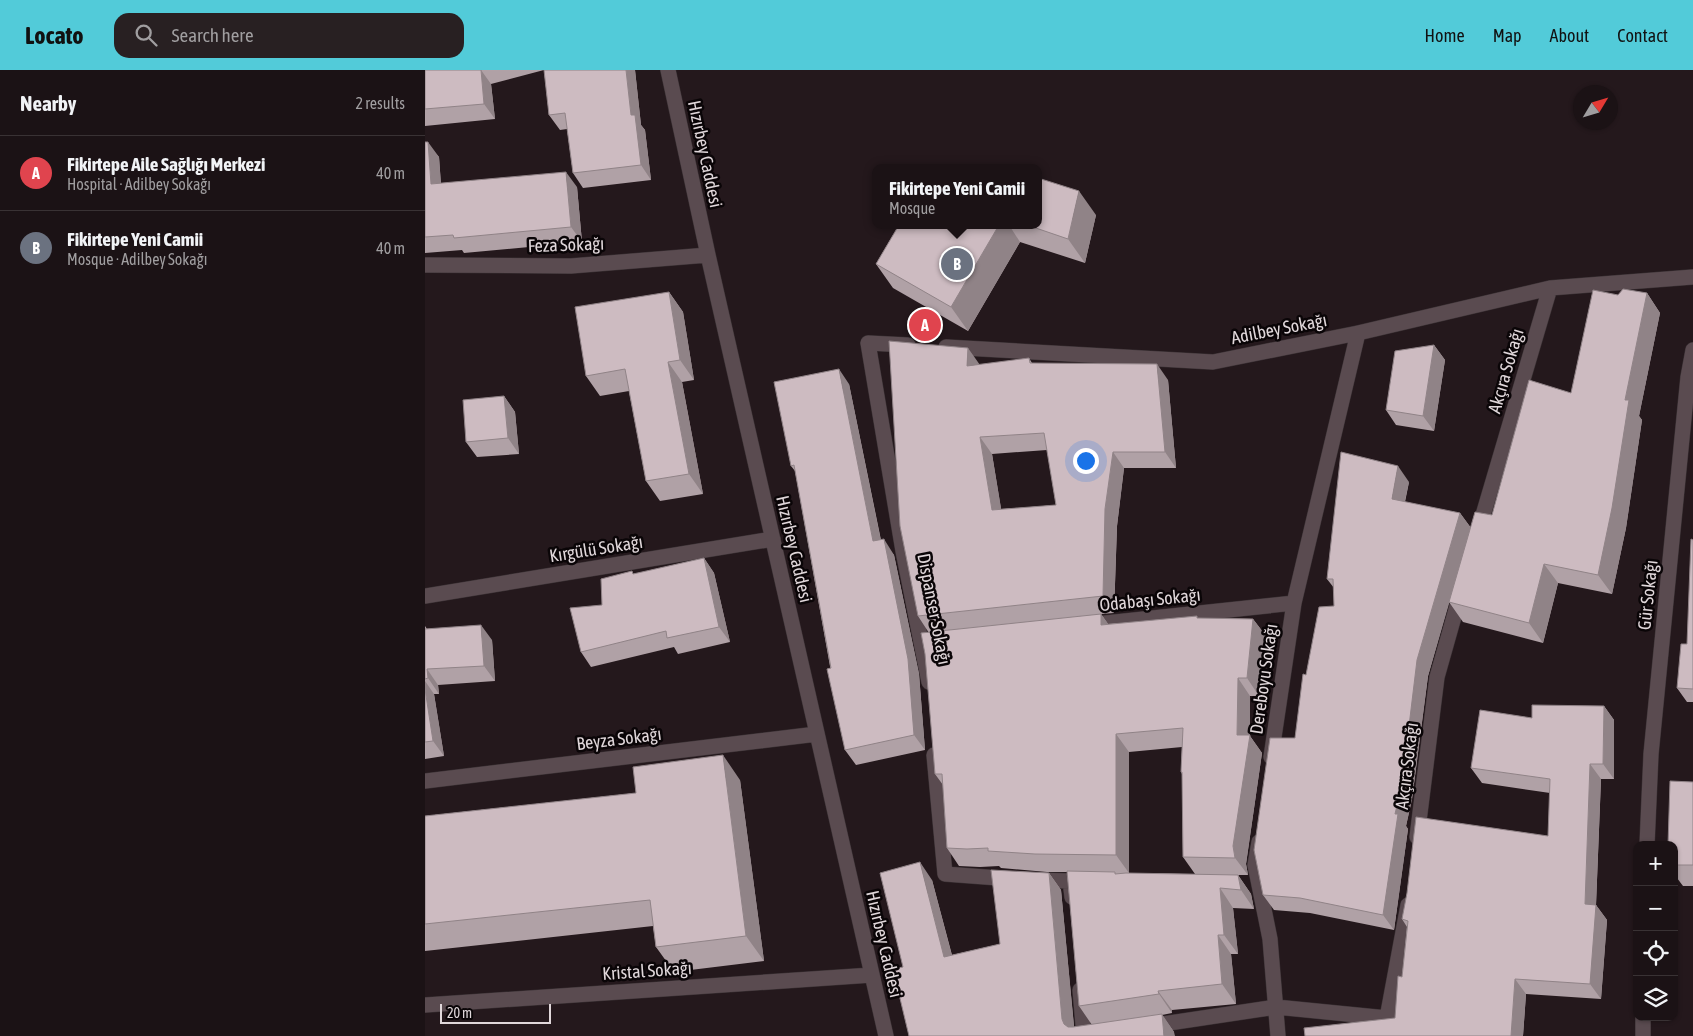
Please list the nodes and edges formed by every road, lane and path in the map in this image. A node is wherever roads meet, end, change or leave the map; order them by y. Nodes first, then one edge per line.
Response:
1 (668, 70) edge
2 (707, 255) junction
3 (425, 265) edge
4 (1693, 277) edge
5 (1550, 288) junction
6 (1358, 333) junction
7 (868, 343) joint
8 (1693, 350) edge
9 (773, 539) junction
10 (1475, 545) edge
11 (1464, 583) edge
12 (425, 596) edge
13 (1294, 603) junction
14 (1068, 627) edge
15 (941, 641) edge
16 (921, 643) junction
17 (930, 701) edge
18 (817, 734) junction
19 (933, 738) edge
20 (1270, 769) edge
21 (425, 780) edge
22 (1261, 828) edge
23 (1647, 841) edge
24 (1415, 849) edge
25 (1239, 885) edge
26 (1259, 885) junction
27 (1411, 887) edge
28 (1073, 910) edge
29 (872, 975) junction
30 (1079, 978) edge
31 (425, 1005) edge
32 (1276, 1008) junction
33 (1643, 1021) edge
34 (1132, 1028) edge
35 (1088, 1035) edge
36 (886, 1036) edge
37 (1278, 1036) edge
38 (1643, 1036) edge

1 - 2 street, Hızırbey Caddesi
2 - 3 street, Feza Sokağı
2 - 9 street, Hızırbey Caddesi
4 - 5 street, Adilbey Sokağı
5 - 6 street, Adilbey Sokağı
5 - 10 street, Akçıra Sokağı
6 - 7 street, Adilbey Sokağı
6 - 13 street, Dereboyu Sokağı
7 - 16 street, Dispanser Sokağı
8 - 23 street, Gür Sokağı
9 - 12 street, Kırgülü Sokağı
9 - 18 street, Hızırbey Caddesi
11 - 24 street, Akçıra Sokağı
13 - 14 street, Odabaşı Sokağı
13 - 20 street, Dereboyu Sokağı
15 - 16 street
16 - 17 street, Dispanser Sokağı
18 - 21 street, Beyza Sokağı
18 - 29 street, Hızırbey Caddesi
19 - 28 street
22 - 26 street
25 - 26 street
26 - 32 street
27 - 32 street
29 - 31 street, Kristal Sokağı
29 - 36 street, Hızırbey Caddesi
30 - 35 street
32 - 34 street
32 - 37 street
33 - 38 street

